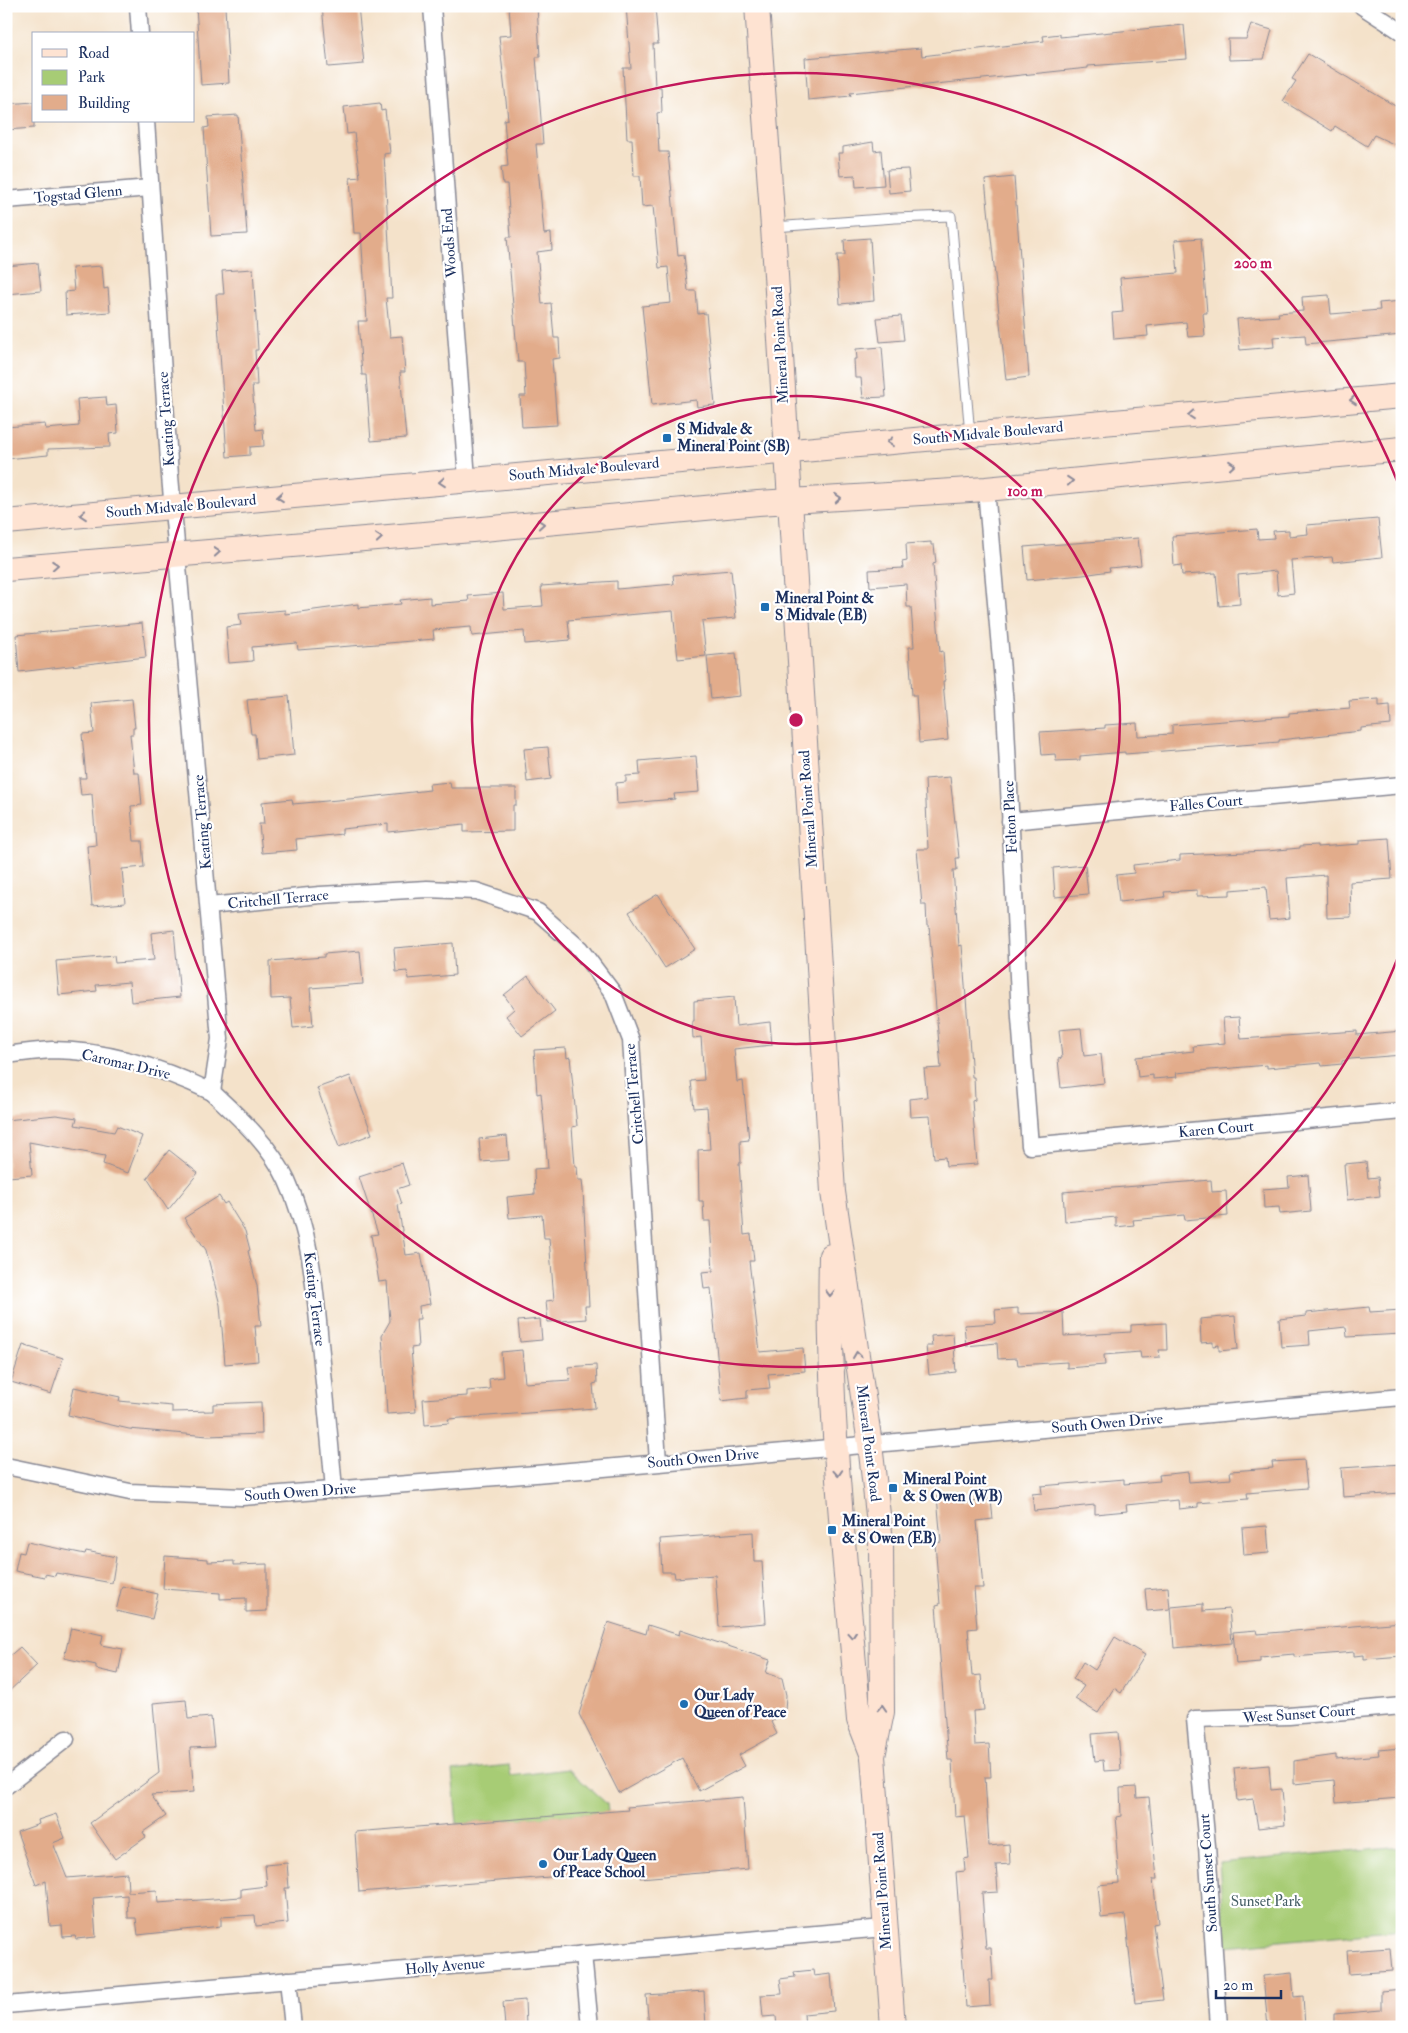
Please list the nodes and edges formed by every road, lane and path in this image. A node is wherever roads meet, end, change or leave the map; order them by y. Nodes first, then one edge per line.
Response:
1 (138, 6) edge
2 (432, 6) edge
3 (757, 6) edge
4 (1362, 6) edge
5 (140, 32) edge
6 (1402, 32) edge
7 (146, 122) edge
8 (150, 188) junction
9 (6, 200) edge
10 (773, 227) junction
11 (1402, 396) edge
12 (970, 435) junction
13 (1402, 449) edge
14 (786, 450) junction
15 (467, 479) junction
16 (986, 488) junction
17 (790, 501) junction
18 (173, 507) junction
19 (6, 522) edge
20 (177, 556) junction
21 (6, 569) edge
22 (1402, 785) edge
23 (1010, 820) junction
24 (209, 906) junction
25 (6, 1055) edge
26 (212, 1092) junction
27 (1402, 1111) edge
28 (1030, 1146) joint
29 (833, 1192) junction
30 (1402, 1397) edge
31 (870, 1444) junction
32 (836, 1448) junction
33 (658, 1462) junction
34 (6, 1466) edge
35 (334, 1490) junction
36 (1402, 1706) edge
37 (1195, 1720) joint
38 (66, 1739) dead end
39 (873, 1756) junction
40 (6, 1786) edge
41 (884, 1928) junction
42 (583, 1954) junction
43 (288, 1980) junction
44 (6, 2005) edge
45 (293, 2027) edge
46 (590, 2027) edge
47 (893, 2027) edge
48 (1219, 2027) edge

1 - 5 street
2 - 15 street, Woods End
3 - 10 main road, Mineral Point Road
4 - 6 street
7 - 8 street, Keating Terrace
8 - 9 street, Togstad Glenn
8 - 18 street, Keating Terrace
10 - 12 lane
10 - 14 main road, Mineral Point Road
11 -> 12 main road, South Midvale Boulevard
12 -> 14 main road, South Midvale Boulevard
16 -> 13 main road
14 - 15 main road, South Midvale Boulevard
14 - 17 main road, Mineral Point Road
15 -> 18 main road, South Midvale Boulevard
17 -> 16 main road
16 - 23 street, Felton Place
20 -> 17 main road
17 - 29 main road, Mineral Point Road
18 -> 19 main road, South Midvale Boulevard
18 - 20 street, Keating Terrace
21 -> 20 main road
20 - 24 street, Keating Terrace
22 - 23 street, Falles Court
23 - 28 street, Felton Place
24 - 26 street, Keating Terrace
24 - 33 street, Critchell Terrace
25 - 26 street, Caromar Drive
26 - 35 street, Keating Terrace
27 - 28 street, Karen Court
31 -> 29 main road, Mineral Point Road
29 -> 32 main road, Mineral Point Road
30 - 31 street, South Owen Drive
31 - 32 street, South Owen Drive
39 -> 31 main road, Mineral Point Road
32 - 33 street, South Owen Drive
32 -> 39 main road, Mineral Point Road
33 - 35 street, South Owen Drive
34 - 35 street, South Owen Drive
36 - 37 street, West Sunset Court
37 - 48 street, South Sunset Court
38 - 40 street
39 - 41 main road, Mineral Point Road
41 - 42 street, Holly Avenue
41 - 47 main road, Mineral Point Road
42 - 43 street, Holly Avenue
42 - 46 street
43 - 44 street, Holly Avenue
43 - 45 street

